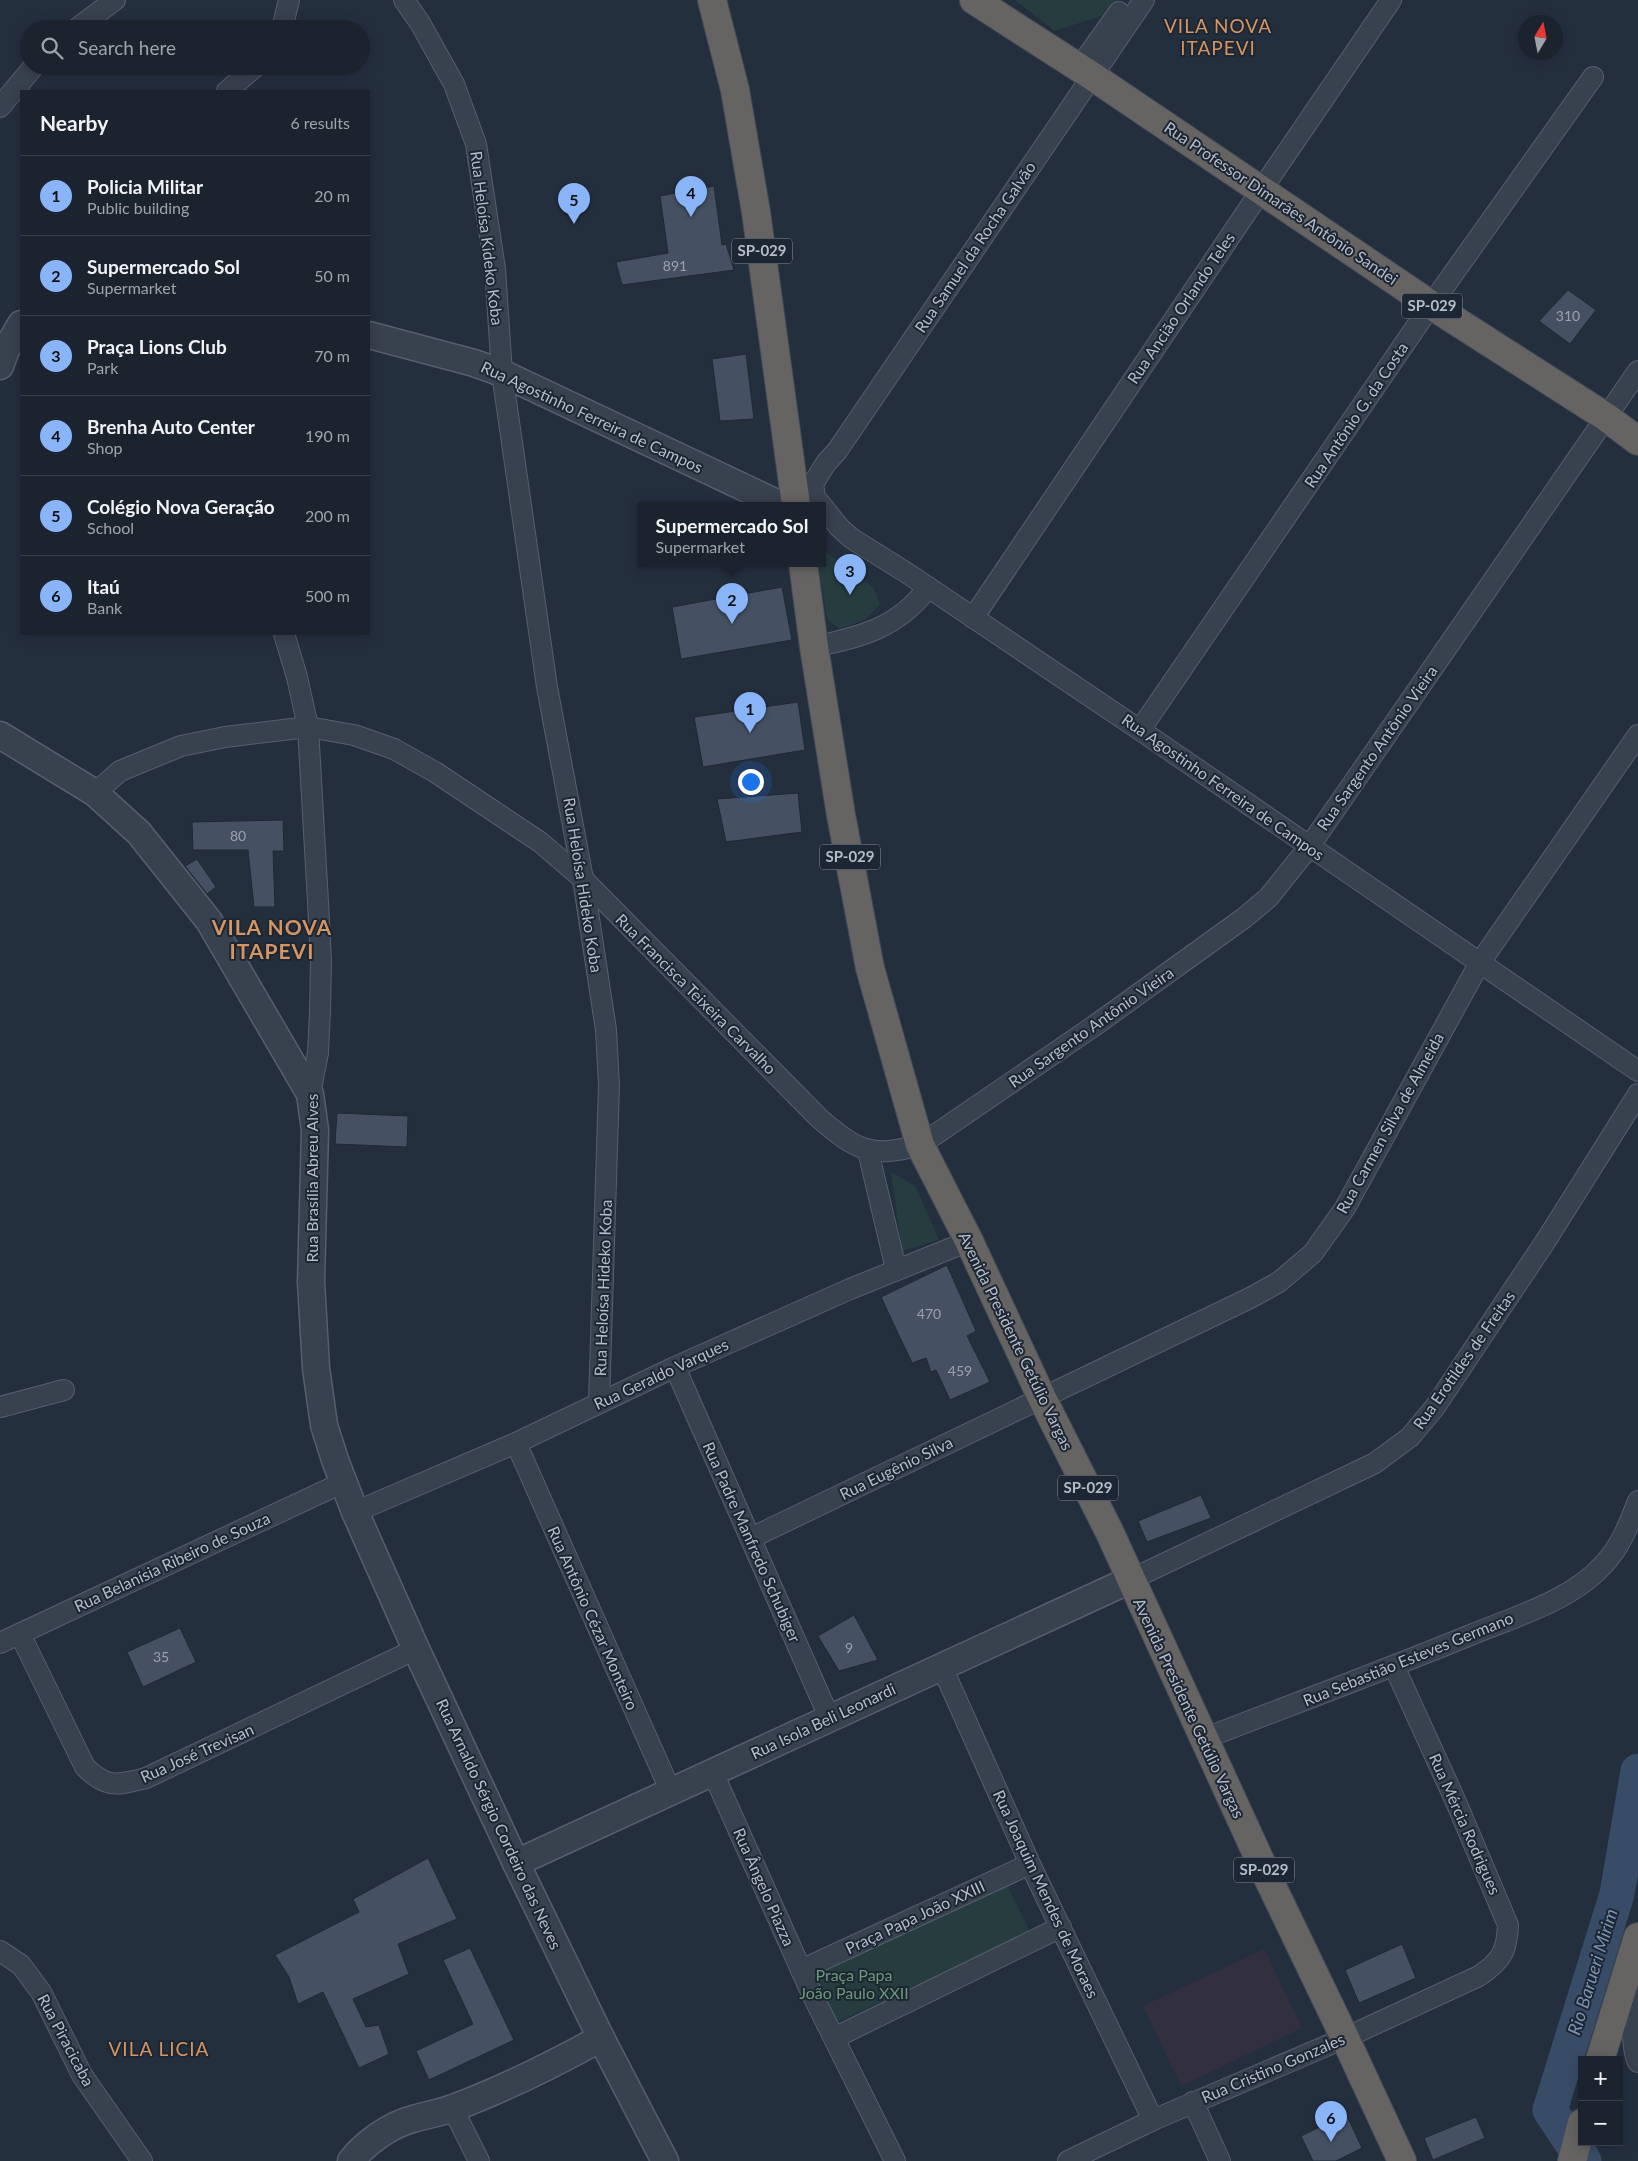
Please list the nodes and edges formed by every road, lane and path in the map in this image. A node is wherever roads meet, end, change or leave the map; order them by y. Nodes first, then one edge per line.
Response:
1 (115, 0) edge
2 (289, 0) edge
3 (404, 0) edge
4 (712, 0) edge
5 (974, 0) edge
6 (1128, 0) edge
7 (1144, 0) edge
8 (1392, 0) edge
9 (88, 20) edge
10 (284, 20) edge
11 (1085, 72) junction
12 (27, 75) edge
13 (246, 75) edge
14 (1592, 77) dead end
15 (228, 90) edge
16 (0, 107) edge
17 (1262, 189) junction
18 (1431, 305) junction
19 (370, 335) edge
20 (1638, 371) edge
21 (502, 373) junction
22 (1606, 417) junction
23 (1638, 440) edge
24 (806, 501) edge
25 (775, 502) edge
26 (826, 517) edge
27 (826, 528) edge
28 (851, 538) junction
29 (804, 567) edge
30 (928, 587) junction
31 (973, 618) junction
32 (284, 635) edge
33 (814, 647) junction
34 (308, 728) junction
35 (1140, 730) junction
36 (0, 735) edge
37 (1638, 735) edge
38 (95, 793) junction
39 (1309, 847) junction
40 (583, 879) junction
41 (1479, 964) junction
42 (1638, 1071) edge
43 (310, 1094) junction
44 (1638, 1094) edge
45 (920, 1145) junction
46 (868, 1151) junction
47 (969, 1240) junction
48 (896, 1269) junction
49 (675, 1367) junction
50 (64, 1390) dead end
51 (1042, 1398) junction
52 (599, 1402) junction
53 (0, 1407) edge
54 (516, 1443) junction
55 (344, 1482) junction
56 (1638, 1501) edge
57 (355, 1512) junction
58 (751, 1538) junction
59 (1130, 1580) junction
60 (20, 1634) junction
61 (0, 1643) edge
62 (416, 1649) junction
63 (1394, 1666) junction
64 (942, 1667) junction
65 (829, 1717) junction
66 (1203, 1739) junction
67 (713, 1773) junction
68 (671, 1792) junction
69 (516, 1863) junction
70 (1030, 1864) junction
71 (1061, 1927) junction
72 (1637, 1939) edge
73 (0, 1951) edge
74 (801, 1970) junction
75 (1479, 1976) joint
76 (601, 2038) junction
77 (834, 2038) junction
78 (1345, 2038) junction
79 (1601, 2056) edge
80 (1638, 2062) edge
81 (1193, 2102) junction
82 (453, 2109) junction
83 (1153, 2120) junction
84 (1578, 2138) edge
85 (1402, 2160) edge
86 (142, 2161) edge
87 (351, 2161) edge
88 (479, 2161) edge
89 (665, 2161) edge
90 (895, 2161) edge
91 (1068, 2161) edge
92 (1220, 2161) edge
93 (1572, 2161) edge

1 - 9 street
2 - 10 street
3 - 21 street, Rua Heloísa Kideko Koba
4 - 24 highway, SP-029
5 - 11 highway, Rua Professor Dimarães Antônio Sandei / SP-029
6 - 11 street, Rua Samuel da Rocha Galvão
7 - 11 street, Rua Samuel da Rocha Galvão
8 - 17 street, Rua Ancião Orlando Teles
11 - 17 highway, Rua Professor Dimarães Antônio Sandei / SP-029
11 - 24 street, Rua Samuel da Rocha Galvão
12 - 16 street
13 - 15 street
14 - 18 street, Rua Antônio G. da Costa
17 - 18 highway, Rua Professor Dimarães Antônio Sandei / SP-029
17 - 31 street, Rua Ancião Orlando Teles
18 - 22 highway, Rua Professor Dimarães Antônio Sandei / SP-029
18 - 35 street, Rua Antônio G. da Costa
19 - 21 street, Rua Agostinho Ferreira de Campos
20 - 22 street, Rua Sargento Antônio Vieira
21 - 25 street, Rua Agostinho Ferreira de Campos
21 - 40 street, Rua Heloísa Hideko Koba
22 - 23 highway, Rua Professor Dimarães Antônio Sandei / SP-029
22 - 39 street, Rua Sargento Antônio Vieira
26 - 28 street, Rua Agostinho Ferreira de Campos
27 - 28 street
28 - 30 street, Rua Agostinho Ferreira de Campos
29 - 33 highway, Avenida Presidente Getúlio Vargas / SP-029
30 - 31 street, Rua Agostinho Ferreira de Campos
30 - 33 street
31 - 35 street, Rua Agostinho Ferreira de Campos
32 - 34 street, Rua Brasília Abreu Alves
33 - 45 highway, Avenida Presidente Getúlio Vargas / SP-029
34 - 38 street, Rua Francisca Teixeira Carvalho
34 - 40 street, Rua Francisca Teixeira Carvalho
34 - 43 street, Rua Brasília Abreu Alves
35 - 39 street, Rua Agostinho Ferreira de Campos
36 - 38 street
37 - 41 street, Rua Carmen Silva de Almeida
38 - 43 street
39 - 41 street, Rua Agostinho Ferreira de Campos
39 - 45 street, Rua Sargento Antônio Vieira
40 - 46 street, Rua Francisca Teixeira Carvalho
40 - 52 street, Rua Heloísa Hideko Koba
41 - 42 street, Rua Agostinho Ferreira de Campos
41 - 51 street, Rua Carmen Silva de Almeida
43 - 55 street, Rua Brasília Abreu Alves
44 - 59 street, Rua Erotildes de Freitas
45 - 46 street, Rua Francisca Teixeira Carvalho
45 - 47 highway, Avenida Presidente Getúlio Vargas / SP-029
46 - 48 street
47 - 48 street, Rua Geraldo Varques
47 - 51 highway, Avenida Presidente Getúlio Vargas / SP-029
48 - 49 street, Rua Geraldo Varques
49 - 52 street, Rua Geraldo Varques
49 - 58 street, Rua Padre Manfredo Schubiger
50 - 53 street
51 - 58 street, Rua Eugênio Silva
51 - 59 highway, Avenida Presidente Getúlio Vargas / SP-029
52 - 54 street, Rua Geraldo Varques
54 - 57 street, Rua Geraldo Varques
54 - 68 street, Rua Antônio Cézar Monteiro
55 - 57 street, Rua Arnaldo Sérgio Cordeiro das Neves
55 - 60 street, Rua Belanísia Ribeiro de Souza
56 - 63 street, Rua Sebastião Esteves Germano
57 - 62 street, Rua Arnaldo Sérgio Cordeiro das Neves
58 - 65 street, Rua Padre Manfredo Schubiger
59 - 64 street, Rua Isola Beli Leonardi
59 - 66 highway, Avenida Presidente Getúlio Vargas / SP-029
60 - 61 street, Rua Belanísia Ribeiro de Souza
60 - 62 street, Rua José Trevisan
62 - 69 street, Rua Arnaldo Sérgio Cordeiro das Neves
63 - 66 street, Rua Sebastião Esteves Germano
63 - 75 street, Rua Mércia Rodrigues
64 - 65 street, Rua Isola Beli Leonardi
64 - 70 street, Rua Joaquim Mendes de Moraes
65 - 67 street, Rua Isola Beli Leonardi
66 - 78 highway, Avenida Presidente Getúlio Vargas / SP-029
67 - 68 street, Rua Isola Beli Leonardi
67 - 74 street, Rua Ângelo Piazza
68 - 69 street, Rua Isola Beli Leonardi
69 - 76 street, Rua Arnaldo Sérgio Cordeiro das Neves
70 - 71 street, Rua Joaquim Mendes de Moraes
70 - 74 street, Praça Papa João XXIII
71 - 77 street
71 - 83 street, Rua Joaquim Mendes de Moraes
72 - 79 highway
72 - 80 street
73 - 86 street, Rua Piracicaba
74 - 77 street, Rua Ângelo Piazza
75 - 78 street, Rua Cristino Gonzales
76 - 82 street
76 - 89 street, Rua Arnaldo Sérgio Cordeiro das Neves
77 - 90 street, Rua Ângelo Piazza
78 - 81 street, Rua Cristino Gonzales
78 - 85 highway, Avenida Presidente Getúlio Vargas / SP-029
81 - 83 street, Rua Cristino Gonzales
81 - 92 street
82 - 87 street
82 - 88 street
83 - 91 street, Rua Cristino Gonzales
84 - 93 highway

